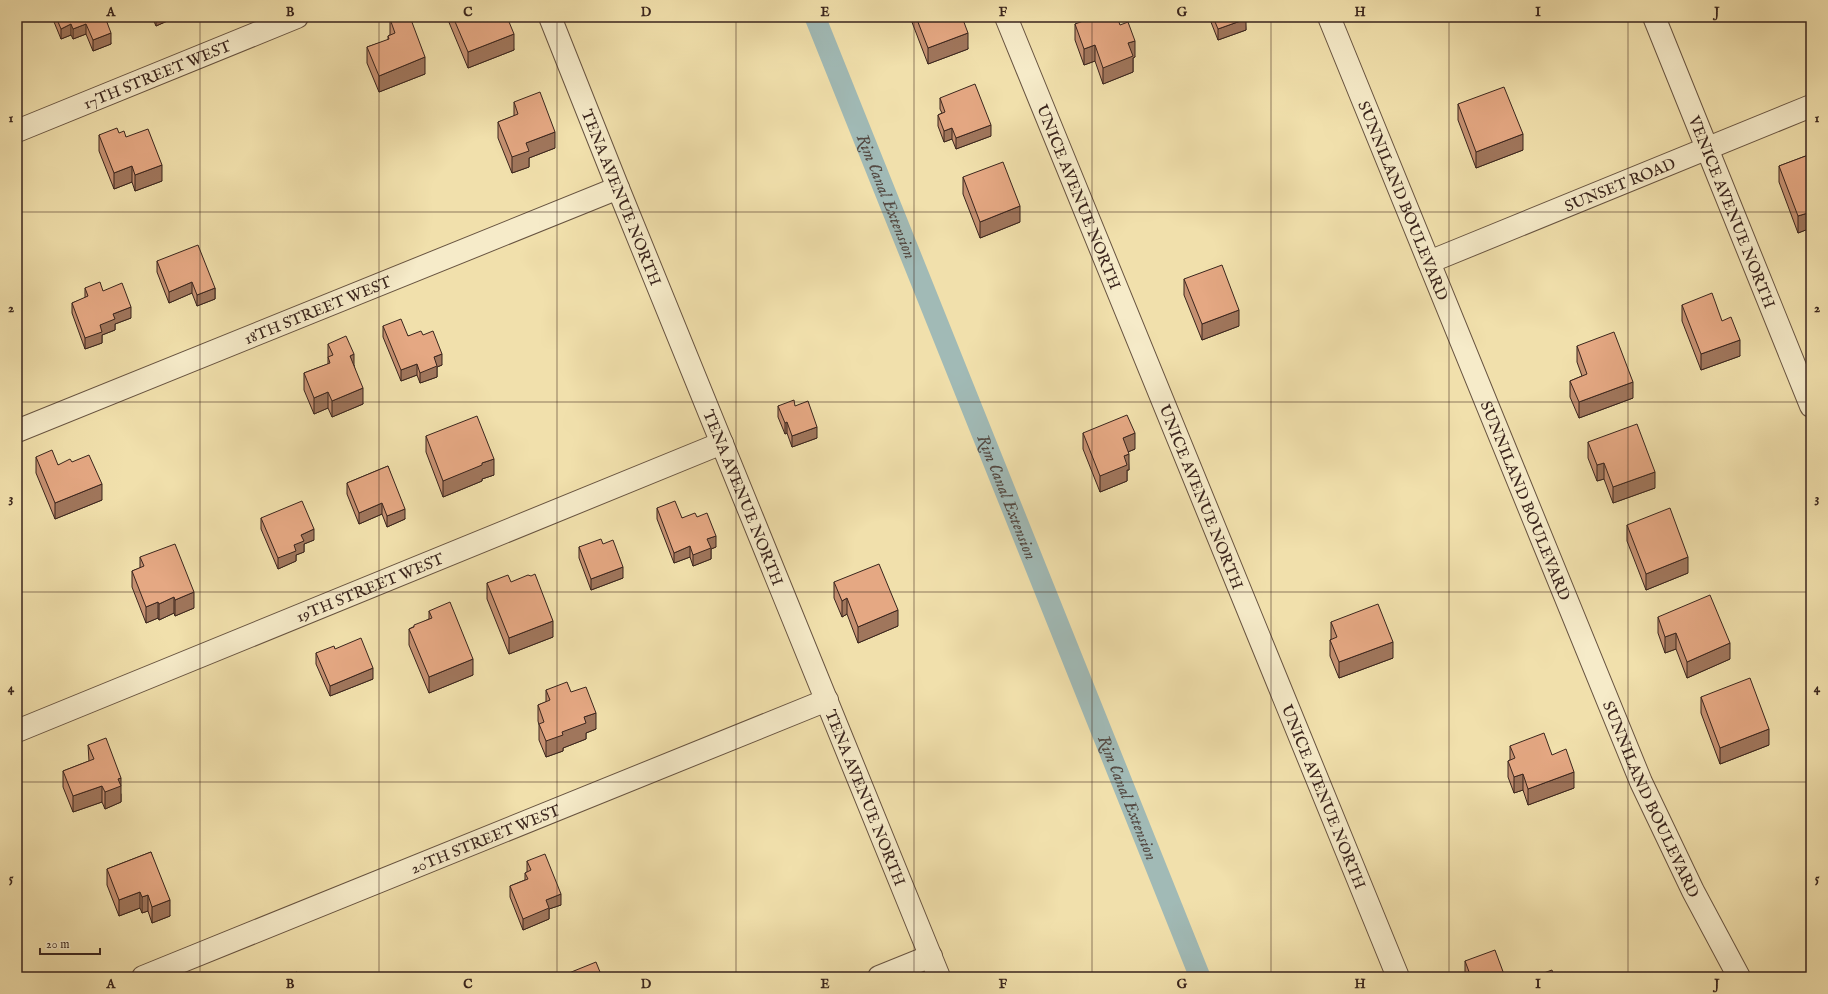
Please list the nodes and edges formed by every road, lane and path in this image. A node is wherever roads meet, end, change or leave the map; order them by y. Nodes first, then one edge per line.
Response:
1 (297, 17) edge
2 (550, 17) edge
3 (1006, 17) edge
4 (1329, 17) edge
5 (1654, 17) edge
6 (1811, 106) edge
7 (17, 131) edge
8 (1708, 148) junction
9 (618, 188) junction
10 (1429, 262) junction
11 (1811, 406) edge
12 (17, 432) edge
13 (722, 443) junction
14 (827, 700) junction
15 (17, 731) edge
16 (931, 956) junction
17 (144, 977) edge
18 (879, 977) edge
19 (939, 977) edge
20 (1398, 977) edge
21 (1739, 977) edge

1 - 7 street, 17TH STREET WEST
2 - 9 street, TENA AVENUE NORTH
3 - 20 street, UNICE AVENUE NORTH
4 - 10 street, SUNNILAND BOULEVARD
5 - 8 street, VENICE AVENUE NORTH
6 - 8 street, SUNSET ROAD
8 - 10 street, SUNSET ROAD
8 - 11 street, VENICE AVENUE NORTH
9 - 12 street, 18TH STREET WEST
9 - 13 street, TENA AVENUE NORTH
10 - 21 street, SUNNILAND BOULEVARD
13 - 14 street, TENA AVENUE NORTH
13 - 15 street, 19TH STREET WEST
14 - 16 street, TENA AVENUE NORTH
14 - 17 street, 20TH STREET WEST
16 - 18 street
16 - 19 street, TENA AVENUE NORTH

